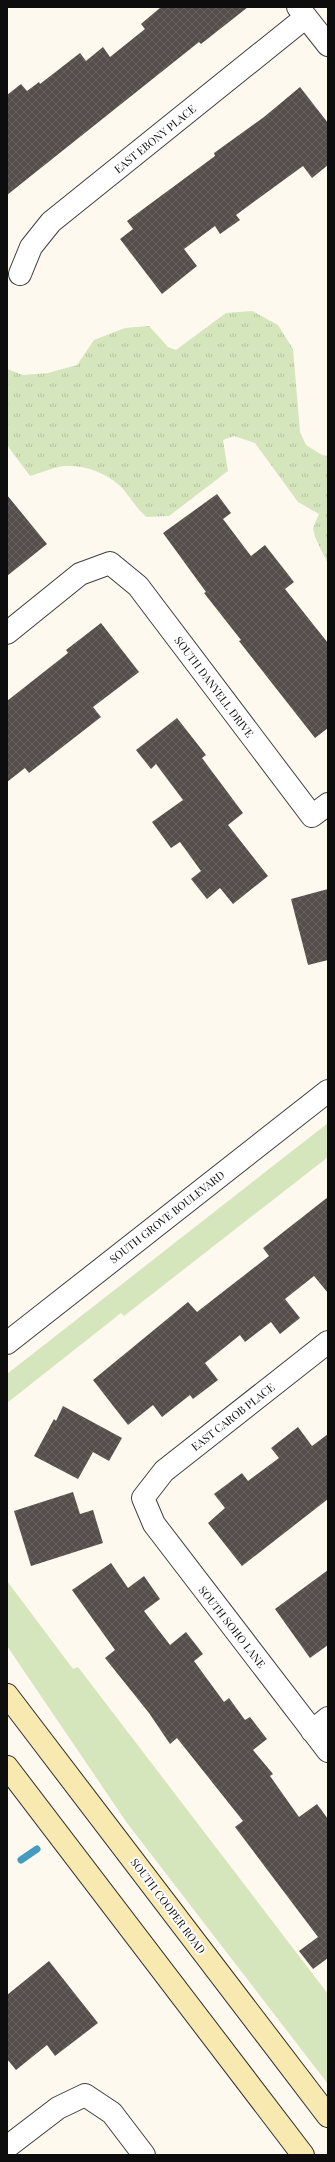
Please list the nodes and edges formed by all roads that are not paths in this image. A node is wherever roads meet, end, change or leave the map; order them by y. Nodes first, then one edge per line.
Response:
1 (302, 12) edge
2 (328, 45) edge
3 (20, 274) dead end
4 (7, 634) edge
5 (320, 810) edge
6 (328, 1091) edge
7 (328, 1342) edge
8 (7, 1343) edge
9 (143, 1498) joint
10 (7, 1696) edge
11 (320, 1724) edge
12 (328, 1751) edge
13 (7, 1767) edge
14 (328, 2116) edge
15 (7, 2148) edge
16 (144, 2155) edge
17 (303, 2155) edge

1 - 2 street
1 - 3 street, EAST EBONY PLACE
4 - 5 street, SOUTH DANYELL DRIVE
6 - 8 street, SOUTH GROVE BOULEVARD
7 - 9 street, EAST CAROB PLACE
9 - 11 street, SOUTH SOHO LANE
10 - 14 main road, SOUTH COOPER ROAD
11 - 12 street, SOUTH SOHO LANE
13 - 17 main road
15 - 16 street

